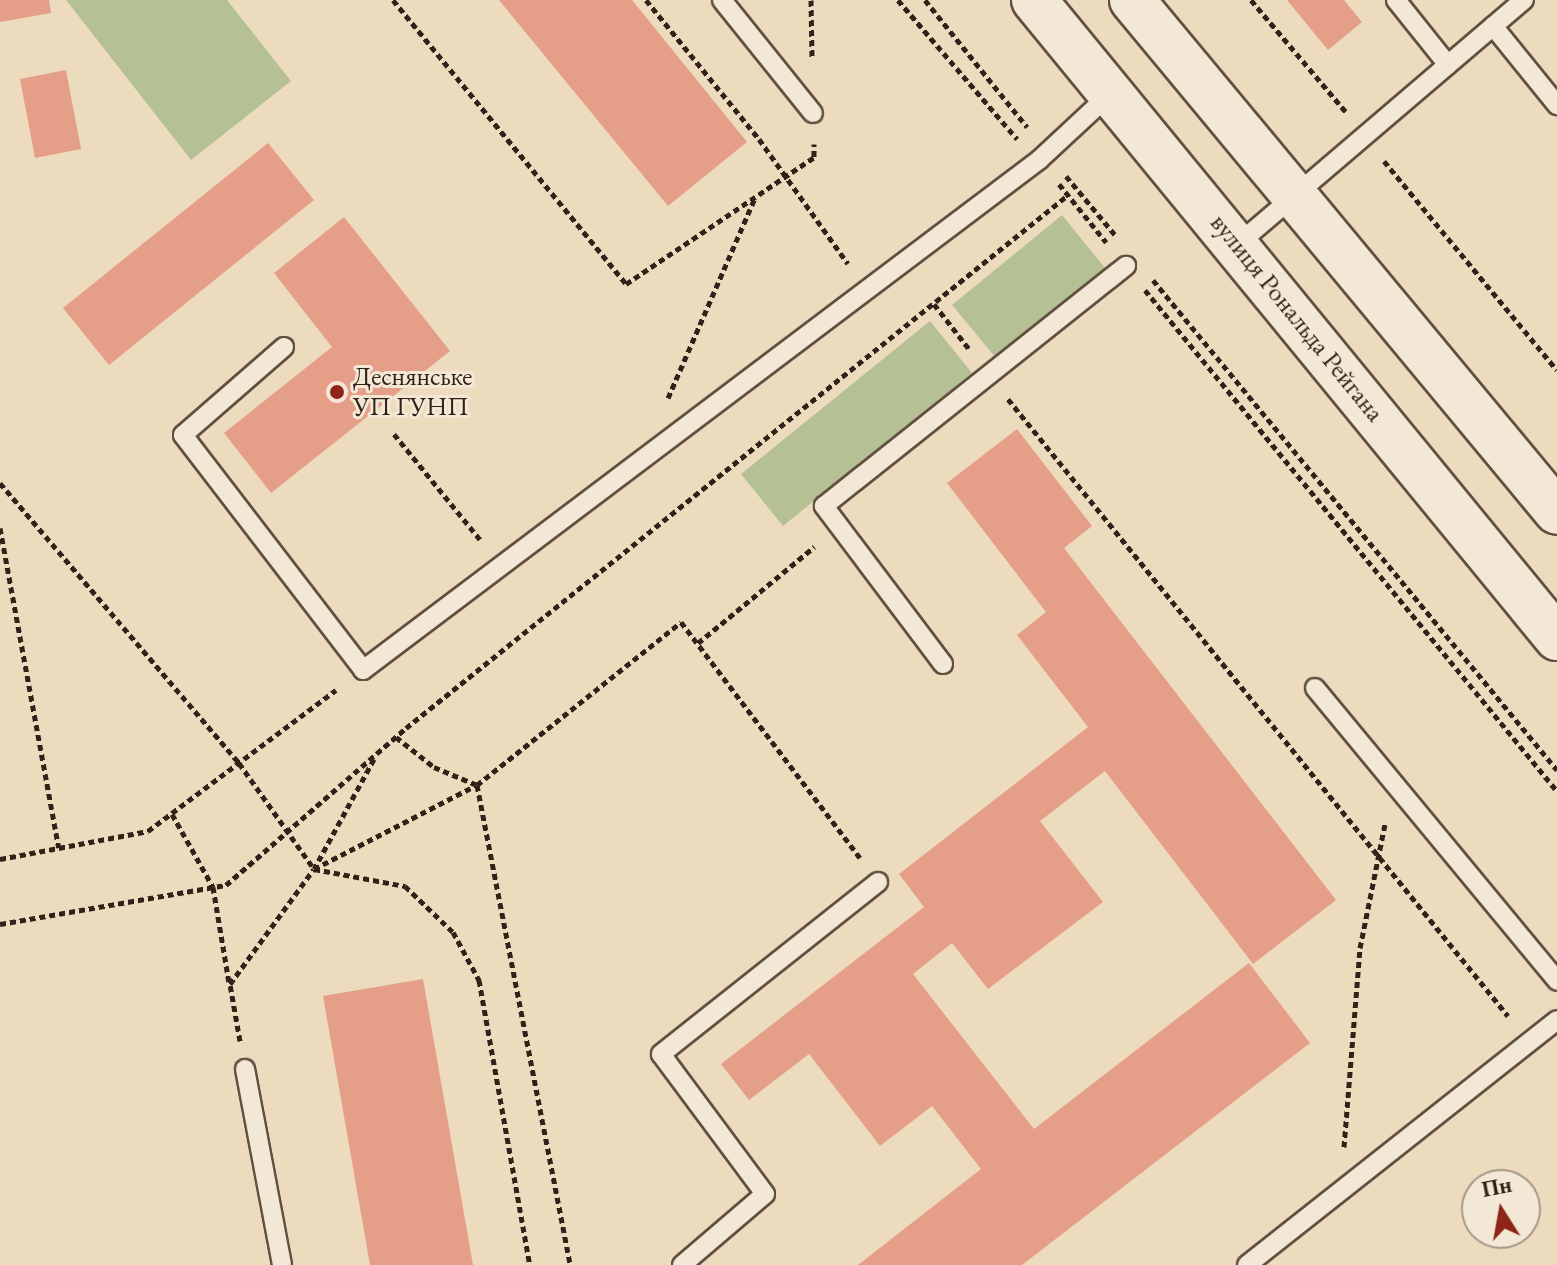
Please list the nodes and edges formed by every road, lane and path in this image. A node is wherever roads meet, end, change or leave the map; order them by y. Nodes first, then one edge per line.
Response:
1 (393, 0) edge
2 (646, 0) edge
3 (722, 0) edge
4 (811, 0) edge
5 (898, 0) edge
6 (925, 0) edge
7 (1034, 0) edge
8 (1132, 0) edge
9 (1251, 0) edge
10 (1396, 0) edge
11 (1524, 0) edge
12 (1493, 26) junction
13 (1448, 65) junction
14 (1109, 95) junction
15 (1557, 105) edge
16 (813, 113) junction
17 (1013, 135) junction
18 (1365, 135) junction
19 (1001, 144) dead end
20 (1043, 156) junction
21 (785, 176) junction
22 (1068, 195) junction
23 (1295, 195) junction
24 (755, 197) junction
25 (1238, 244) junction
26 (1124, 245) dead end
27 (860, 255) dead end
28 (849, 264) junction
29 (1135, 268) junction
30 (836, 274) dead end
31 (934, 304) junction
32 (284, 347) dead end
33 (1557, 370) edge
34 (989, 375) junction
35 (674, 402) dead end
36 (394, 434) dead end
37 (0, 483) edge
38 (1557, 512) edge
39 (840, 526) junction
40 (0, 528) edge
41 (487, 548) dead end
42 (1557, 638) edge
43 (698, 643) junction
44 (943, 664) dead end
45 (363, 670) junction
46 (1315, 688) dead end
47 (396, 737) junction
48 (377, 754) junction
49 (239, 763) junction
50 (1557, 770) edge
51 (1394, 784) junction
52 (477, 785) junction
53 (1557, 791) edge
54 (172, 814) junction
55 (291, 828) junction
56 (59, 848) junction
57 (1378, 857) junction
58 (0, 859) edge
59 (314, 869) junction
60 (878, 882) joint
61 (213, 887) junction
62 (0, 924) edge
63 (1557, 981) edge
64 (230, 984) junction
65 (1557, 1020) edge
66 (1530, 1042) junction
67 (245, 1069) joint
68 (1340, 1191) junction
69 (282, 1265) edge
70 (530, 1265) edge
71 (570, 1265) edge
72 (682, 1265) edge
73 (1247, 1265) edge

1 - 24 path
2 - 21 path
3 - 16 lane
4 - 16 path
5 - 17 path
6 - 20 path
7 - 14 main road, вулиця Рональда Рейгана
8 - 23 main road
9 - 18 path
10 - 13 lane
11 - 12 lane
12 - 13 lane
12 - 15 lane
13 - 18 lane
14 - 20 lane
14 - 25 main road, вулиця Рональда Рейгана
16 - 21 path
17 - 19 path
17 - 20 path
18 - 23 lane
18 - 33 path
20 - 22 path
20 - 26 path
20 - 45 lane
21 - 24 path
21 - 28 path
22 - 29 path
22 - 31 path
23 - 25 lane
23 - 38 main road
24 - 35 path
25 - 42 main road, вулиця Рональда Рейгана
27 - 28 path
28 - 30 path
29 - 34 lane
29 - 50 path
29 - 53 path
31 - 34 path
31 - 47 path
32 - 45 lane
34 - 39 lane
34 - 57 path
36 - 41 path
37 - 49 path
39 - 43 path
39 - 44 lane
40 - 56 path
43 - 52 path
43 - 60 path
45 - 49 path
46 - 51 lane
47 - 48 path
47 - 52 path
48 - 55 path
48 - 59 path
49 - 54 path
49 - 55 path
51 - 57 path
51 - 63 lane
52 - 59 path
52 - 71 path
54 - 56 path
54 - 61 path
55 - 59 path
55 - 61 path
56 - 58 path
57 - 66 path
57 - 68 path
59 - 64 path
59 - 70 path
60 - 72 lane
61 - 62 path
61 - 64 path
64 - 67 path
65 - 66 lane
66 - 68 lane
67 - 69 lane
68 - 73 lane

